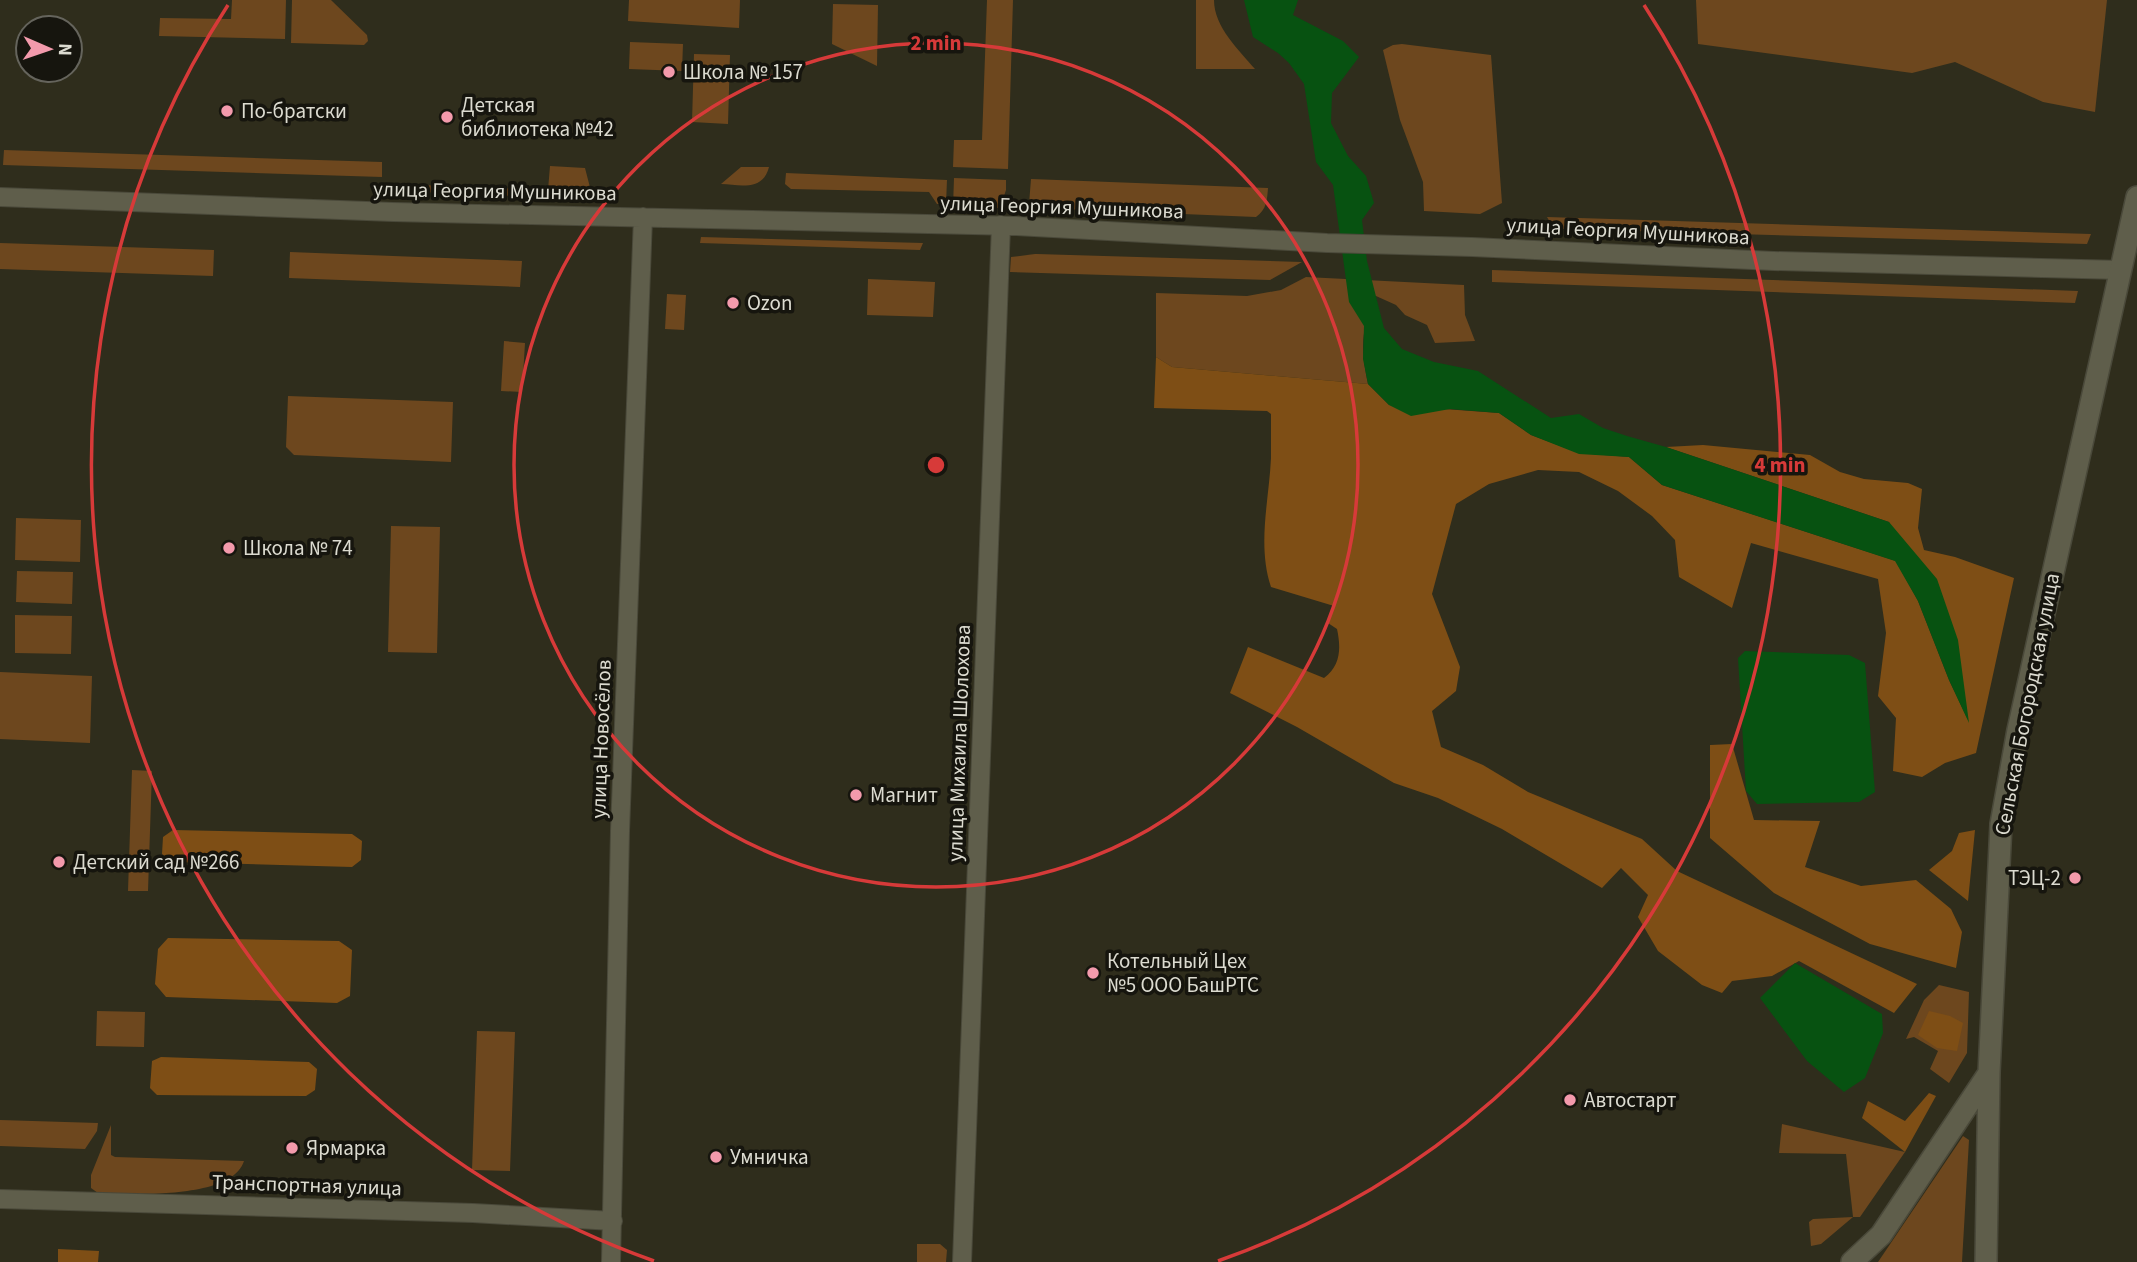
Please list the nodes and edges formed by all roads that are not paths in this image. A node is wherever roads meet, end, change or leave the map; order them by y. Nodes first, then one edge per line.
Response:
1 (0, 197) edge
2 (2137, 197) edge
3 (643, 218) junction
4 (1001, 225) junction
5 (2121, 270) junction
6 (1989, 1073) junction
7 (0, 1199) edge
8 (613, 1221) junction
9 (611, 1262) edge
10 (962, 1262) edge
11 (1852, 1262) edge
12 (1986, 1262) edge

1 - 3 street, улица Георгия Мушникова
2 - 5 main road, Сельская Богородская улица
3 - 4 street, улица Георгия Мушникова
3 - 8 street, улица Новосёлов
4 - 5 street, улица Георгия Мушникова
4 - 10 street, улица Михаила Шолохова
5 - 6 main road, Сельская Богородская улица
6 - 11 main road
6 - 12 main road, Сельская Богородская улица
7 - 8 street, Транспортная улица
8 - 9 street, улица Новосёлов

